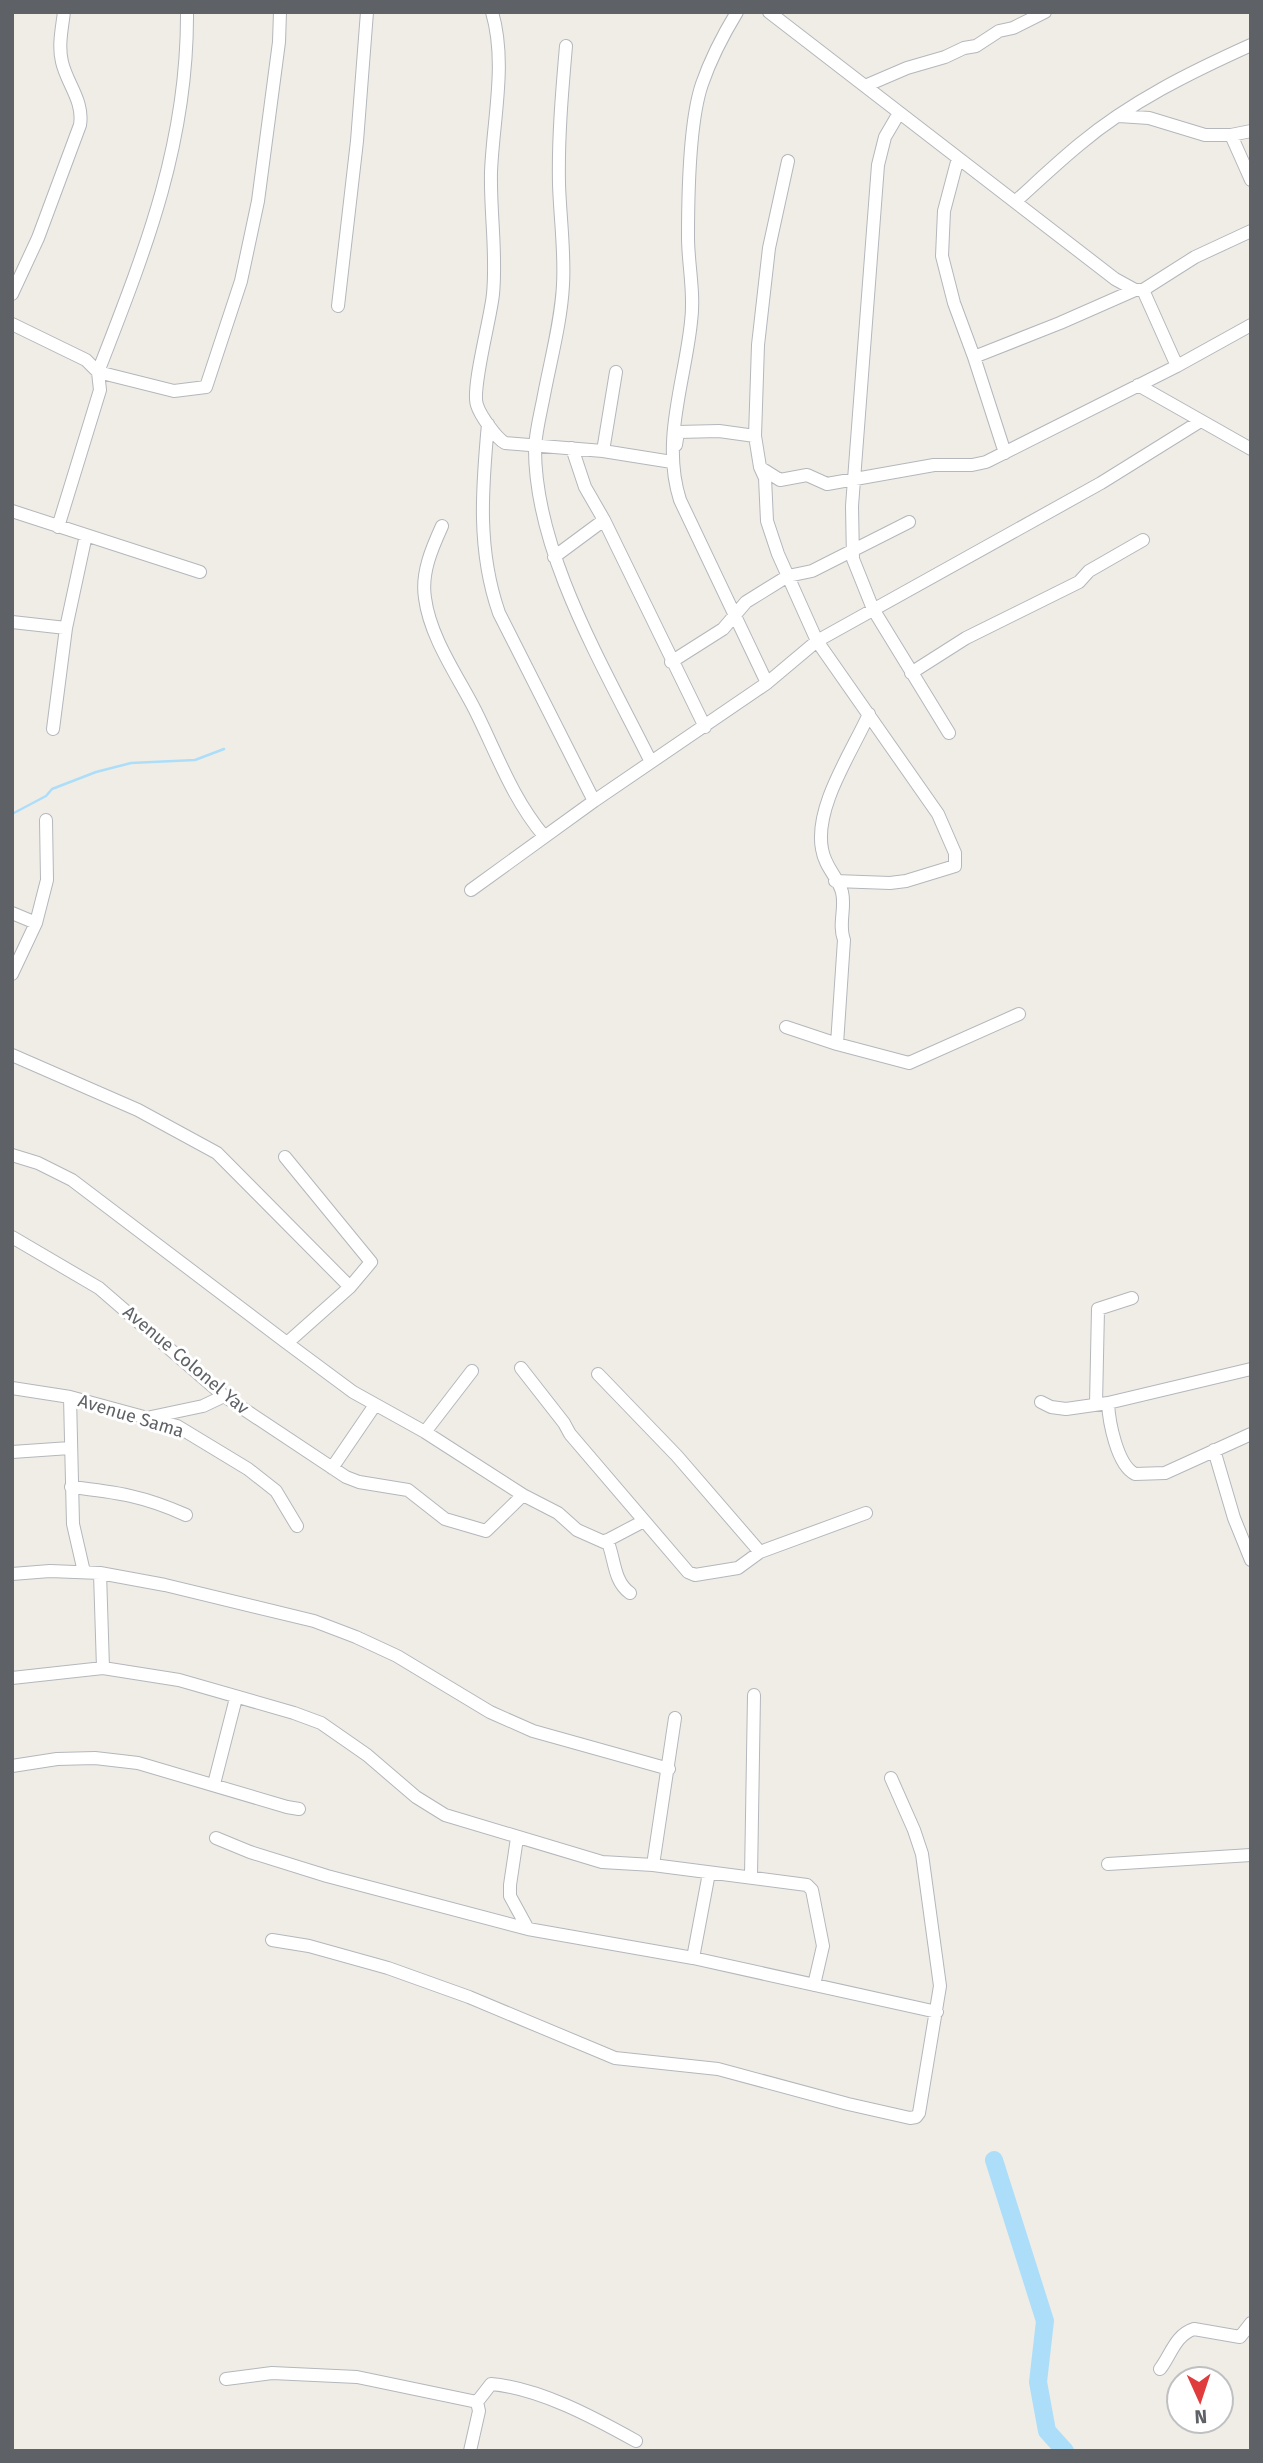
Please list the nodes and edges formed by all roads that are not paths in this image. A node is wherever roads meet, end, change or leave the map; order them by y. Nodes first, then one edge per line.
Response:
1 (64, 12) edge
2 (187, 12) edge
3 (280, 12) edge
4 (367, 12) edge
5 (492, 12) edge
6 (737, 12) edge
7 (769, 12) edge
8 (1045, 12) edge
9 (1251, 45) edge
10 (566, 47) dead end
11 (865, 86) junction
12 (900, 113) junction
13 (1119, 116) junction
14 (1251, 131) edge
15 (1231, 135) junction
16 (958, 158) junction
17 (788, 161) dead end
18 (1251, 180) edge
19 (1016, 201) junction
20 (1251, 231) edge
21 (1139, 290) junction
22 (12, 294) edge
23 (338, 306) dead end
24 (12, 324) edge
25 (1251, 325) edge
26 (974, 357) junction
27 (1177, 366) junction
28 (98, 372) junction
29 (616, 372) dead end
30 (1138, 385) junction
31 (1199, 422) junction
32 (488, 423) junction
33 (755, 436) junction
34 (536, 446) junction
35 (572, 448) junction
36 (1251, 449) edge
37 (603, 451) junction
38 (1005, 453) junction
39 (672, 462) junction
40 (760, 467) junction
41 (855, 481) junction
42 (12, 511) edge
43 (604, 520) junction
44 (909, 522) dead end
45 (442, 526) dead end
46 (58, 527) junction
47 (86, 535) junction
48 (1143, 540) dead end
49 (851, 551) junction
50 (554, 557) junction
51 (200, 572) dead end
52 (788, 576) junction
53 (873, 610) junction
54 (734, 617) junction
55 (12, 622) edge
56 (66, 628) junction
57 (817, 641) junction
58 (671, 662) junction
59 (911, 673) junction
60 (767, 683) junction
61 (869, 714) junction
62 (705, 727) junction
63 (53, 729) dead end
64 (949, 733) dead end
65 (651, 762) junction
66 (594, 801) junction
67 (46, 820) dead end
68 (544, 836) junction
69 (835, 881) junction
70 (471, 890) dead end
71 (12, 913) edge
72 (36, 923) junction
73 (12, 974) edge
74 (1019, 1014) dead end
75 (786, 1027) dead end
76 (837, 1044) junction
77 (12, 1055) edge
78 (12, 1155) edge
79 (285, 1157) dead end
80 (12, 1237) edge
81 (350, 1287) junction
82 (1132, 1298) dead end
83 (287, 1343) junction
84 (521, 1368) dead end
85 (1251, 1369) edge
86 (472, 1370) dead end
87 (598, 1374) dead end
88 (12, 1388) edge
89 (224, 1396) junction
90 (70, 1397) junction
91 (1041, 1402) dead end
92 (1102, 1404) junction
93 (374, 1405) junction
94 (150, 1418) junction
95 (425, 1432) junction
96 (1251, 1434) edge
97 (70, 1448) junction
98 (1213, 1450) junction
99 (12, 1452) edge
100 (332, 1468) junction
101 (71, 1487) junction
102 (523, 1495) junction
103 (866, 1513) dead end
104 (186, 1515) dead end
105 (642, 1522) junction
106 (298, 1527) dead end
107 (607, 1540) junction
108 (760, 1552) junction
109 (1251, 1560) edge
110 (83, 1572) junction
111 (100, 1573) junction
112 (12, 1574) edge
113 (630, 1593) dead end
114 (103, 1668) junction
115 (12, 1678) edge
116 (754, 1695) dead end
117 (236, 1698) junction
118 (675, 1718) dead end
119 (12, 1766) edge
120 (668, 1769) junction
121 (891, 1778) dead end
122 (214, 1784) junction
123 (299, 1809) dead end
124 (216, 1838) dead end
125 (517, 1838) junction
126 (1251, 1855) edge
127 (1108, 1864) dead end
128 (653, 1865) junction
129 (709, 1873) junction
130 (751, 1877) junction
131 (528, 1929) junction
132 (272, 1940) dead end
133 (693, 1958) junction
134 (814, 1985) junction
135 (937, 2012) junction
136 (1251, 2323) edge
137 (1160, 2369) dead end
138 (226, 2379) dead end
139 (477, 2402) junction
140 (636, 2441) dead end
141 (470, 2451) edge

1 - 22 street
2 - 28 street
3 - 28 street
4 - 23 street
5 - 32 street
6 - 39 street
7 - 11 street
8 - 11 street
9 - 13 street
10 - 34 street
11 - 12 street
12 - 16 street
12 - 41 street
13 - 15 street
13 - 19 street
14 - 15 street
15 - 18 street
16 - 19 street
16 - 26 street
17 - 33 street
19 - 21 street
20 - 21 street
21 - 26 street
21 - 27 street
24 - 28 street
25 - 27 street
26 - 38 street
27 - 30 street
28 - 46 street
29 - 37 street
30 - 31 street
30 - 38 street
31 - 36 street
31 - 53 street
32 - 34 street
32 - 66 street
33 - 39 street
33 - 40 street
34 - 35 street
34 - 50 street
35 - 37 street
35 - 43 street
37 - 39 street
38 - 41 street
39 - 54 street
40 - 41 street
40 - 52 street
41 - 49 street
42 - 46 street
43 - 50 street
43 - 58 street
44 - 49 street
45 - 68 street
46 - 47 street
47 - 51 street
47 - 56 street
48 - 59 street
49 - 52 street
49 - 53 street
50 - 65 street
52 - 54 street
52 - 57 street
53 - 57 street
53 - 59 street
54 - 58 street
54 - 60 street
55 - 56 street
56 - 63 street
57 - 60 street
57 - 61 street
58 - 62 street
59 - 64 street
60 - 62 street
61 - 69 street
61 - 69 street
62 - 65 street
65 - 66 street
66 - 68 street
67 - 72 street
68 - 70 street
69 - 76 street
71 - 72 street
72 - 73 street
74 - 76 street
75 - 76 street
77 - 81 street
78 - 83 street
79 - 81 street
80 - 89 street, Avenue Colonel Yav
81 - 83 street
82 - 92 street
83 - 93 street
84 - 105 street
85 - 92 street
86 - 95 street
87 - 108 street
88 - 90 street, Avenue Sama
89 - 94 street
89 - 100 street, Avenue Colonel Yav
90 - 94 street, Avenue Sama
90 - 97 street
91 - 92 street
92 - 98 street
93 - 95 street
93 - 100 street
94 - 106 street, Avenue Sama
95 - 102 street
96 - 98 street
97 - 99 street
97 - 101 street
98 - 109 street
100 - 102 street, Avenue Colonel Yav
101 - 104 street
101 - 110 street
102 - 107 street
103 - 108 street
105 - 107 street
105 - 108 street
107 - 113 street
110 - 111 street
110 - 112 street
111 - 114 street
111 - 120 street
114 - 115 street
114 - 117 street
116 - 130 street
117 - 122 street
117 - 125 street
118 - 120 street
119 - 122 street
120 - 128 street
121 - 135 street
122 - 123 street
124 - 131 street
125 - 128 street
125 - 131 street
126 - 127 street
128 - 129 street
129 - 130 street
129 - 133 street
130 - 134 street
131 - 133 street
132 - 135 street
133 - 134 street
134 - 135 street
136 - 137 street
138 - 139 street
139 - 140 street
139 - 141 street

